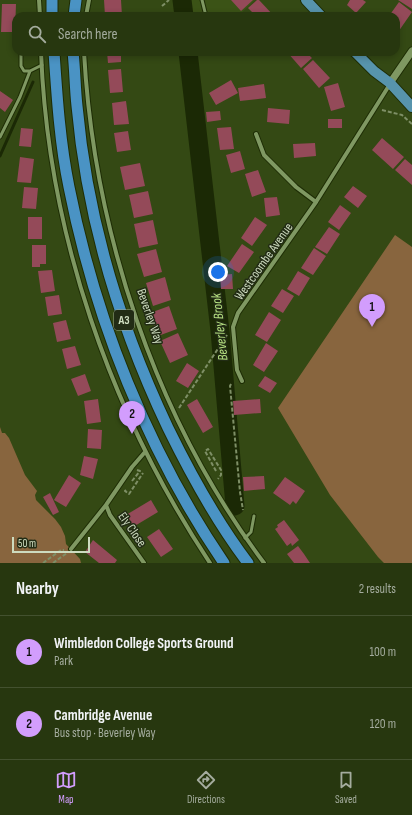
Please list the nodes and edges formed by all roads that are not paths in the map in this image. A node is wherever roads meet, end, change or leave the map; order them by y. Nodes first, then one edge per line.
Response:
1 (39, 0) edge
2 (52, 0) edge
3 (72, 0) edge
4 (76, 0) edge
5 (89, 0) edge
6 (202, 0) edge
7 (306, 0) edge
8 (40, 12) edge
9 (52, 12) edge
10 (73, 12) edge
11 (74, 12) edge
12 (87, 12) edge
13 (205, 12) edge
14 (317, 12) edge
15 (412, 51) edge
16 (20, 56) edge
17 (41, 56) edge
18 (54, 56) edge
19 (73, 56) edge
20 (84, 56) edge
21 (359, 56) edge
22 (42, 65) junction
23 (30, 71) junction
24 (390, 83) junction
25 (412, 107) edge
26 (256, 134) dead end
27 (0, 137) edge
28 (316, 202) junction
29 (242, 381) dead end
30 (145, 452) junction
31 (106, 505) junction
32 (254, 516) dead end
33 (245, 538) junction
34 (71, 549) road end
35 (144, 563) edge
36 (210, 563) edge
37 (224, 563) edge
38 (248, 563) edge
39 (264, 563) edge

1 - 8 street
2 - 9 highway
3 - 10 highway
4 - 11 highway
5 - 12 street
6 - 13 lane
7 - 14 main road
15 - 24 street
16 - 23 lane
17 - 22 street
18 - 37 highway, A3
19 - 38 highway, Beverley Way / A3
20 - 33 street, Beverley Way
21 - 24 main road
22 - 23 lane
22 - 30 street
23 - 27 lane
24 - 25 main road
24 - 28 street, Westcoombe Avenue
26 - 28 street
28 - 29 street, Westcoombe Avenue
30 - 31 street
30 - 36 street
31 - 34 street
31 - 35 street, Ely Close
32 - 33 lane
33 - 39 street, Beverley Way

